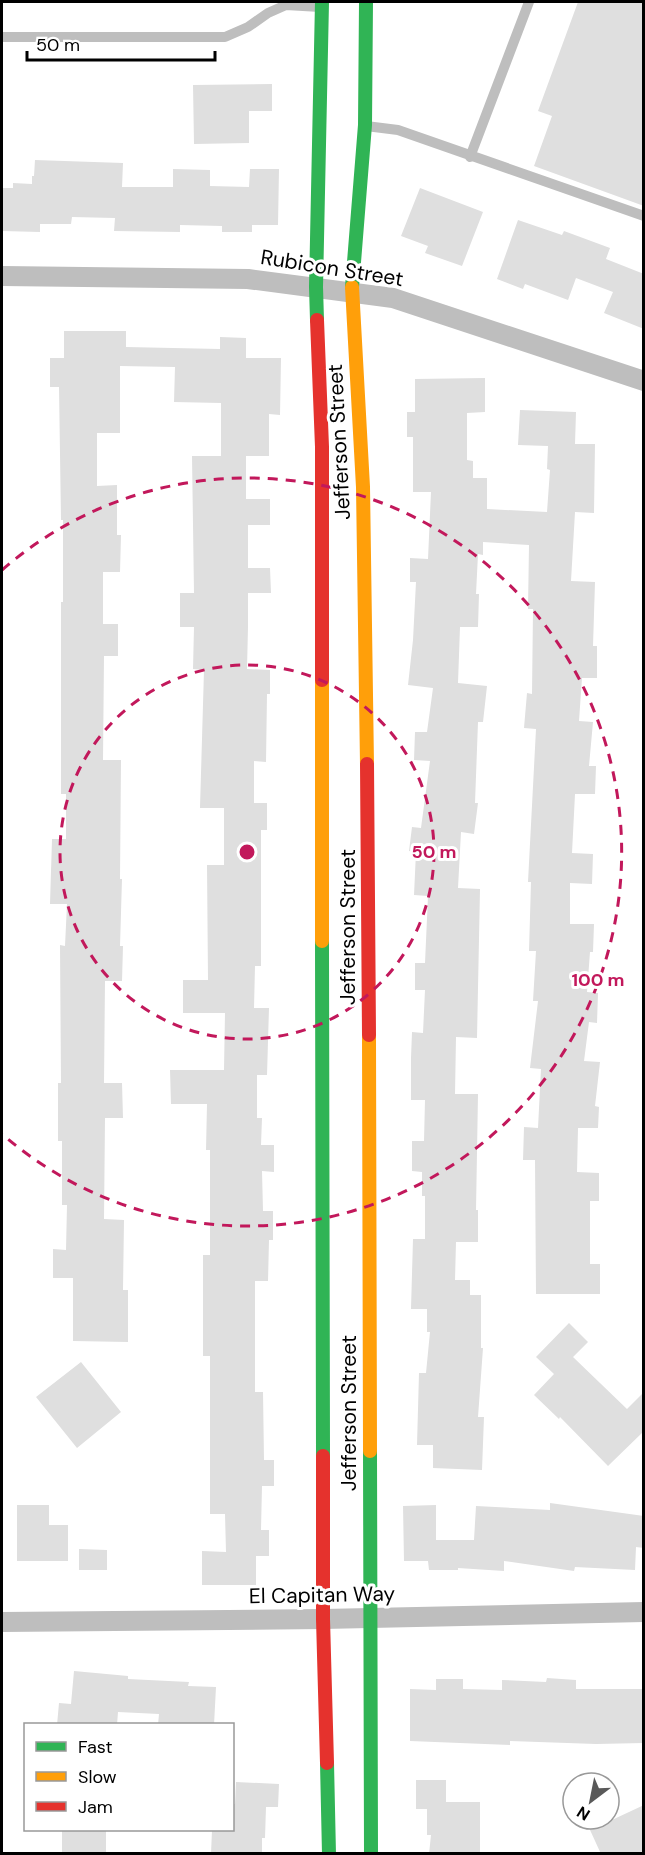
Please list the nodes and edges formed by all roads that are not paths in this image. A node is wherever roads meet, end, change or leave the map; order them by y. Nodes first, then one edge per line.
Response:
1 (366, 2) edge
2 (529, 2) edge
3 (322, 4) edge
4 (2, 37) edge
5 (365, 126) junction
6 (470, 157) junction
7 (644, 216) edge
8 (2, 276) edge
9 (316, 287) junction
10 (352, 292) junction
11 (644, 381) edge
12 (644, 1612) edge
13 (371, 1618) junction
14 (323, 1619) junction
15 (2, 1622) edge
16 (329, 1854) edge
17 (371, 1854) edge

1 - 5 main road, Jefferson Street
2 - 6 lane
3 - 4 lane
3 - 9 main road, Jefferson Street
5 - 6 lane
5 - 10 main road, Jefferson Street
6 - 7 lane
8 - 9 street, Rubicon Street
9 - 10 street, Rubicon Street
9 - 14 main road, Jefferson Street
10 - 11 street, Rubicon Street
10 - 13 main road, Jefferson Street
12 - 13 street, El Capitan Way
13 - 14 street, El Capitan Way
13 - 17 main road, Jefferson Street
14 - 15 street, El Capitan Way
14 - 16 main road, Jefferson Street

